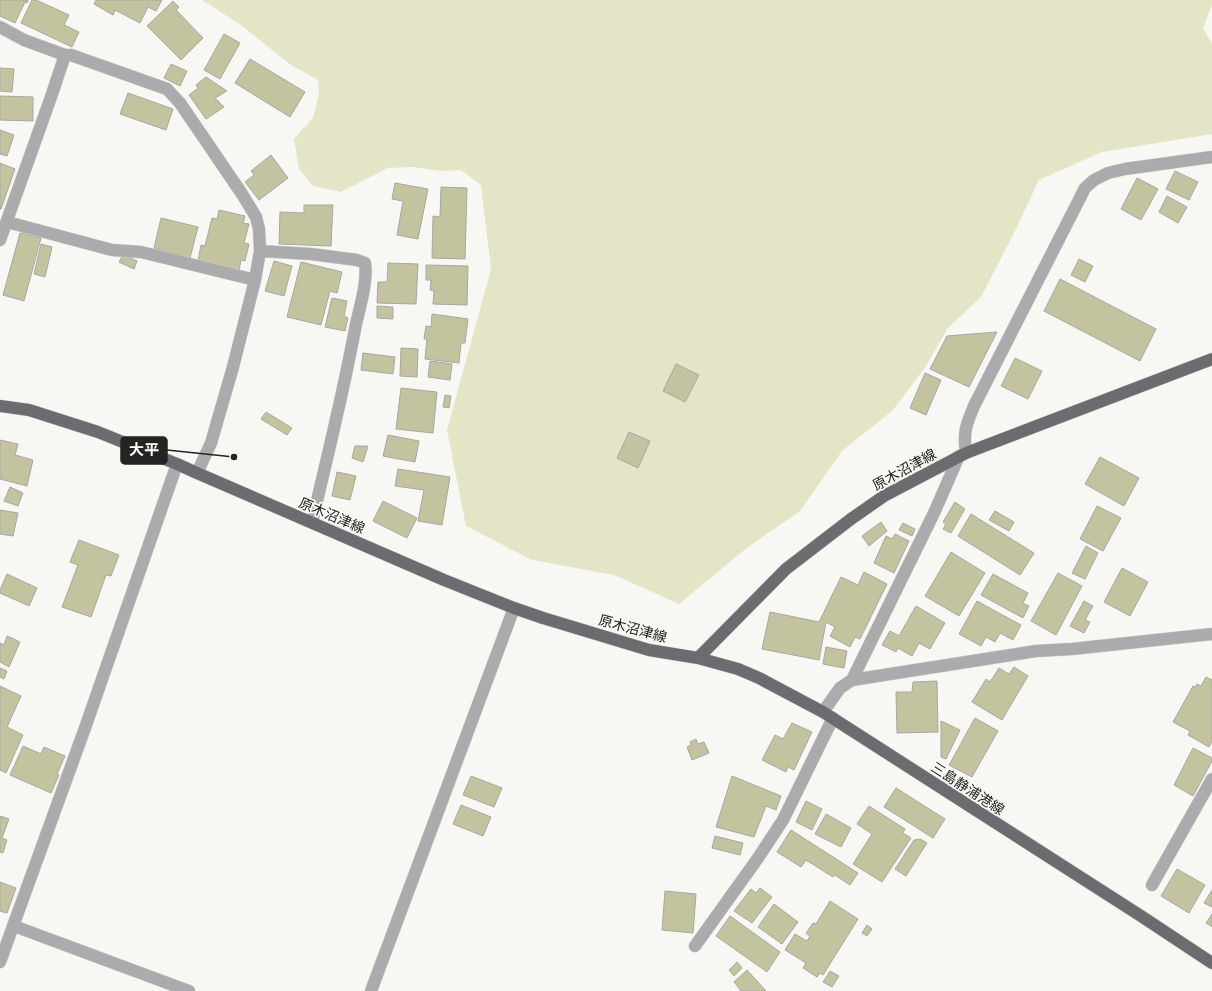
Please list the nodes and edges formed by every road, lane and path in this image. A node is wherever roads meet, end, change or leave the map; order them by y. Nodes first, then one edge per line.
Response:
1 (0, 27) edge
2 (65, 55) junction
3 (1212, 158) edge
4 (7, 222) junction
5 (0, 240) edge
6 (260, 251) junction
7 (255, 280) junction
8 (1212, 359) edge
9 (0, 406) edge
10 (963, 455) junction
11 (177, 464) junction
12 (197, 474) junction
13 (312, 522) junction
14 (514, 608) junction
15 (1212, 634) edge
16 (698, 658) junction
17 (852, 680) junction
18 (828, 715) junction
19 (1212, 779) edge
20 (1152, 885) dead end
21 (14, 926) junction
22 (695, 946) dead end
23 (0, 962) edge
24 (1212, 963) edge
25 (188, 991) edge
26 (371, 991) edge

1 - 2 street
2 - 4 street
2 - 6 street
3 - 10 street
4 - 5 street
4 - 7 street
6 - 7 street
6 - 13 street
7 - 12 street
8 - 10 main road, 原木沼津線
9 - 11 main road, 原木沼津線
10 - 16 main road, 原木沼津線
10 - 17 street
11 - 12 main road, 原木沼津線
11 - 21 street
12 - 13 main road, 原木沼津線
13 - 14 main road, 原木沼津線
14 - 16 main road, 原木沼津線
14 - 26 street
15 - 17 street
16 - 18 main road, 三島静浦港線
17 - 18 street
18 - 22 street
18 - 24 main road, 三島静浦港線
19 - 20 street
21 - 23 street
21 - 25 street

